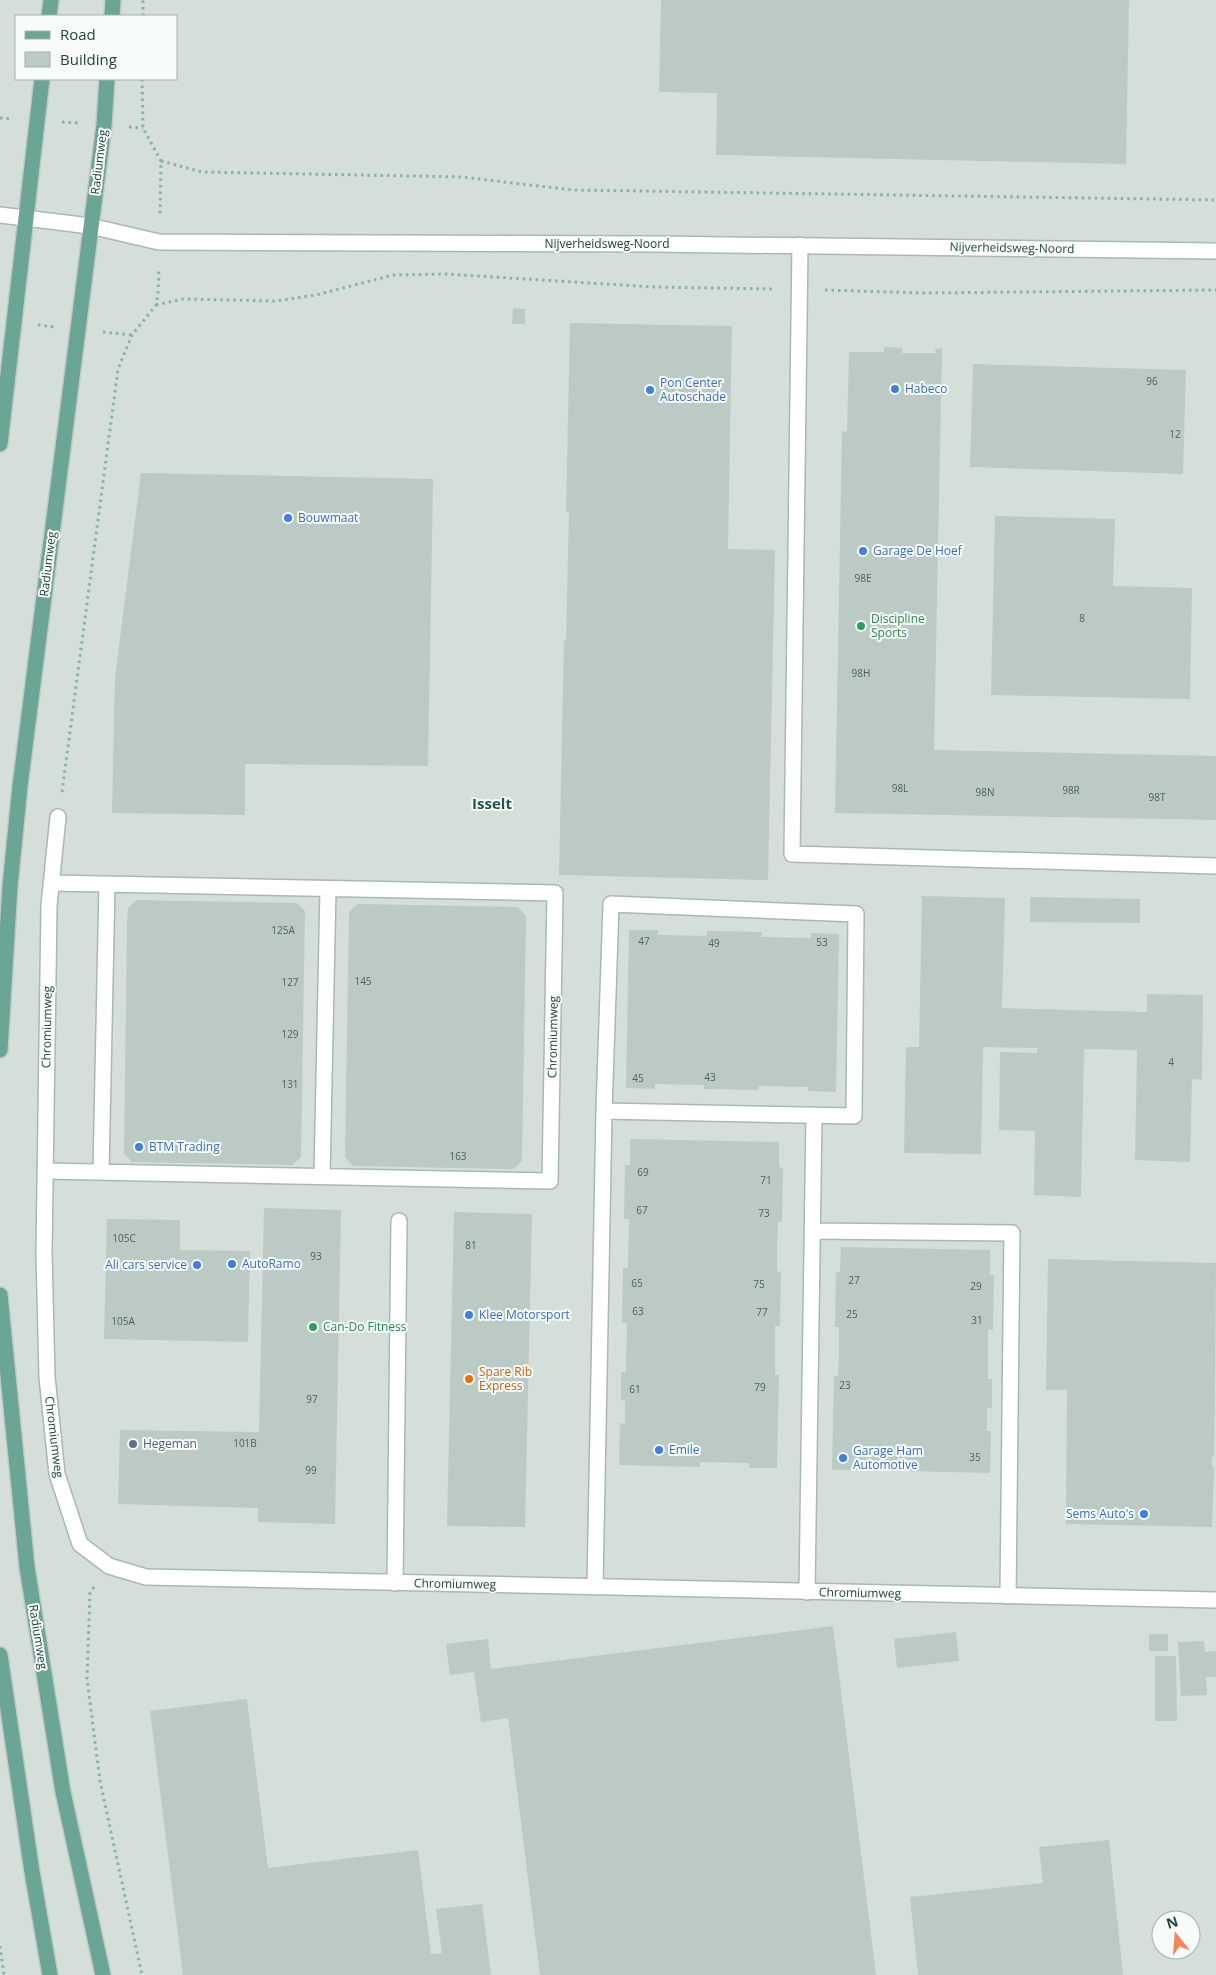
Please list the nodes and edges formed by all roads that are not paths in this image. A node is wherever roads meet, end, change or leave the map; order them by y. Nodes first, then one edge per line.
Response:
1 (51, 0) edge
2 (113, 0) edge
3 (49, 15) edge
4 (112, 15) edge
5 (42, 80) edge
6 (107, 80) edge
7 (0, 215) edge
8 (25, 218) junction
9 (90, 226) junction
10 (800, 245) junction
11 (1216, 251) edge
12 (0, 444) edge
13 (58, 817) road end
14 (1216, 866) edge
15 (51, 883) junction
16 (107, 884) junction
17 (328, 889) junction
18 (0, 1050) edge
19 (604, 1111) junction
20 (814, 1115) junction
21 (45, 1171) junction
22 (101, 1172) junction
23 (322, 1176) junction
24 (399, 1221) dead end
25 (812, 1231) junction
26 (0, 1295) edge
27 (395, 1583) junction
28 (595, 1587) junction
29 (807, 1592) junction
30 (1008, 1596) junction
31 (1216, 1600) edge
32 (0, 1656) edge
33 (50, 1975) edge
34 (103, 1975) edge

1 - 3 main road
2 - 4 main road
5 - 8 main road
6 - 9 main road, Radiumweg
7 - 8 street, Nijverheidsweg-Noord
8 - 9 street, Nijverheidsweg-Noord
8 - 12 main road
9 - 10 street, Nijverheidsweg-Noord
9 - 18 main road, Radiumweg
10 - 11 street, Nijverheidsweg-Noord
10 - 14 street
13 - 15 street, Chromiumweg
15 - 16 street, Chromiumweg
15 - 21 street, Chromiumweg
16 - 17 street, Chromiumweg
16 - 22 street
17 - 23 street
17 - 23 street, Chromiumweg
19 - 20 street
19 - 20 street
19 - 28 street
20 - 25 street
21 - 22 street, Chromiumweg
21 - 27 street, Chromiumweg
22 - 23 street, Chromiumweg
24 - 27 street
25 - 29 street
25 - 30 street
26 - 34 main road, Radiumweg
27 - 28 street, Chromiumweg
28 - 29 street, Chromiumweg
29 - 30 street, Chromiumweg
30 - 31 street, Chromiumweg
32 - 33 main road

